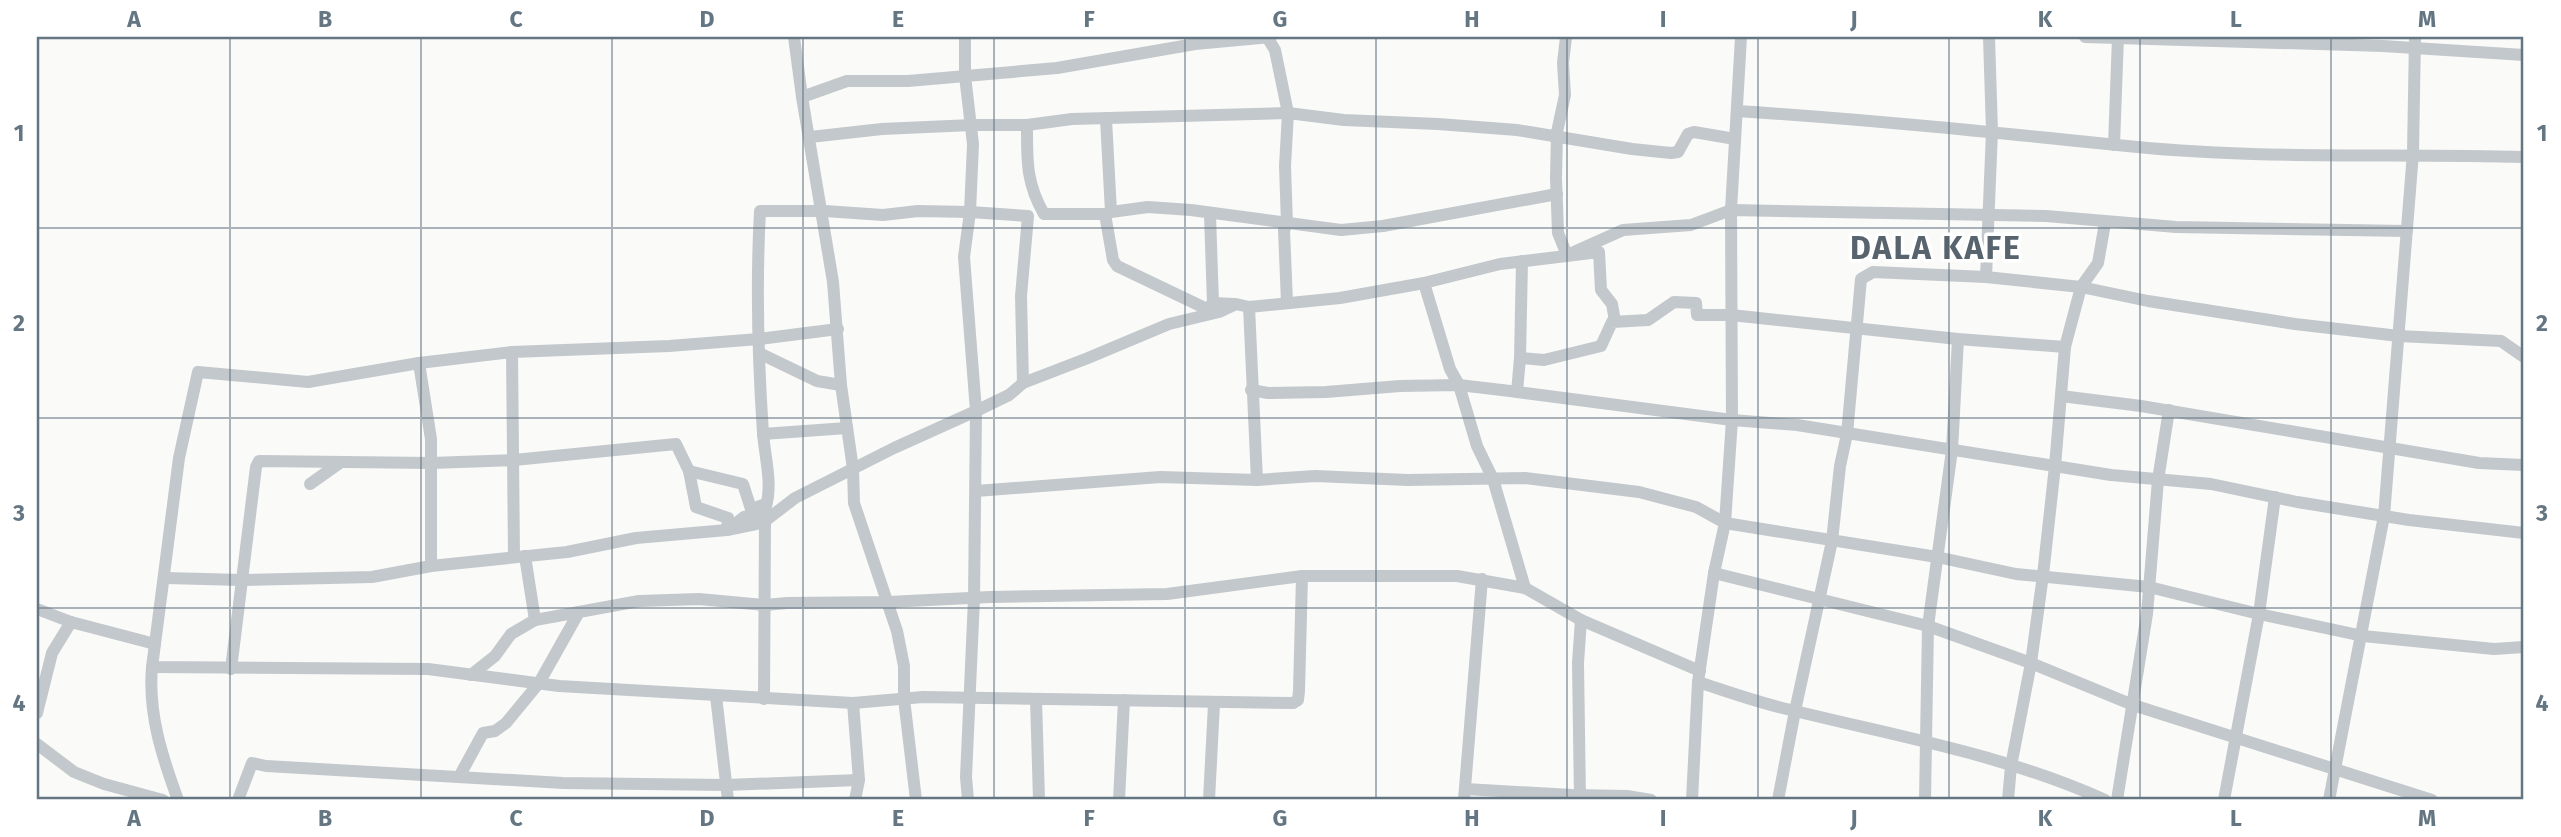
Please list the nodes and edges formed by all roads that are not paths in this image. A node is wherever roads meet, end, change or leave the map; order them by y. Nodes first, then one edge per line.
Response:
1 (794, 37) edge
2 (965, 37) edge
3 (1269, 37) edge
4 (1566, 37) edge
5 (1741, 37) edge
6 (1989, 37) edge
7 (2085, 37) edge
8 (2118, 37) edge
9 (2415, 42) edge
10 (2524, 55) edge
11 (965, 76) junction
12 (802, 97) junction
13 (1737, 111) junction
14 (1288, 113) junction
15 (1106, 119) junction
16 (972, 125) junction
17 (1027, 125) junction
18 (1992, 131) junction
19 (810, 137) junction
20 (1557, 138) junction
21 (1735, 139) junction
22 (2115, 145) junction
23 (2413, 153) junction
24 (2524, 157) edge
25 (1557, 194) junction
26 (1731, 210) junction
27 (822, 211) junction
28 (971, 212) junction
29 (1111, 212) junction
30 (1044, 214) junction
31 (1210, 215) junction
32 (1987, 215) junction
33 (2105, 223) junction
34 (1287, 224) junction
35 (2407, 231) junction
36 (1567, 255) junction
37 (1522, 261) junction
38 (1986, 277) junction
39 (1424, 282) junction
40 (2081, 287) junction
41 (1287, 302) junction
42 (1213, 303) junction
43 (1242, 305) junction
44 (1731, 315) junction
45 (1615, 321) junction
46 (1857, 327) junction
47 (838, 329) junction
48 (2399, 336) junction
49 (760, 339) junction
50 (1958, 339) junction
51 (2065, 347) junction
52 (512, 352) junction
53 (761, 354) junction
54 (2524, 357) edge
55 (1520, 358) junction
56 (419, 363) junction
57 (1023, 383) junction
58 (841, 385) junction
59 (1459, 386) junction
60 (1251, 390) junction
61 (1517, 392) junction
62 (2061, 396) junction
63 (2169, 410) junction
64 (976, 411) junction
65 (1732, 420) junction
66 (847, 428) junction
67 (764, 434) junction
68 (1847, 434) junction
69 (2390, 446) junction
70 (1952, 450) junction
71 (514, 460) junction
72 (341, 462) junction
73 (431, 463) junction
74 (2524, 465) edge
75 (2056, 466) junction
76 (853, 469) junction
77 (689, 471) junction
78 (1493, 479) junction
79 (1257, 480) junction
80 (2158, 480) junction
81 (310, 484) dead end
82 (976, 491) junction
83 (2275, 497) junction
84 (768, 503) junction
85 (2384, 516) junction
86 (765, 521) junction
87 (1725, 523) junction
88 (727, 530) junction
89 (2524, 533) edge
90 (1832, 541) junction
91 (519, 557) junction
92 (1937, 557) junction
93 (432, 566) junction
94 (1714, 573) junction
95 (2043, 575) junction
96 (1302, 576) junction
97 (166, 578) junction
98 (1482, 579) junction
99 (242, 580) junction
100 (2149, 587) junction
101 (1525, 588) junction
102 (1821, 598) junction
103 (974, 599) junction
104 (888, 602) junction
105 (765, 605) junction
106 (37, 609) edge
107 (579, 612) junction
108 (2259, 614) junction
109 (535, 620) junction
110 (1581, 620) junction
111 (71, 622) junction
112 (1928, 626) junction
113 (2362, 636) junction
114 (155, 644) junction
115 (2524, 647) edge
116 (2031, 663) junction
117 (152, 667) junction
118 (231, 669) junction
119 (471, 675) junction
120 (1699, 677) junction
121 (539, 683) junction
122 (716, 696) junction
123 (764, 699) junction
124 (904, 699) junction
125 (971, 699) junction
126 (1036, 699) junction
127 (1124, 700) junction
128 (853, 703) junction
129 (1214, 704) junction
130 (2133, 705) junction
131 (1795, 711) junction
132 (37, 713) edge
133 (2236, 739) junction
134 (1927, 742) junction
135 (37, 744) edge
136 (2011, 766) junction
137 (2334, 770) junction
138 (459, 777) junction
139 (859, 780) junction
140 (726, 785) junction
141 (1465, 794) edge
142 (1580, 798) edge
143 (163, 800) edge
144 (178, 800) edge
145 (237, 800) edge
146 (728, 800) edge
147 (855, 800) edge
148 (916, 800) edge
149 (968, 800) edge
150 (1039, 800) edge
151 (1119, 800) edge
152 (1209, 800) edge
153 (1651, 800) edge
154 (1692, 800) edge
155 (1778, 800) edge
156 (1925, 800) edge
157 (2008, 800) edge
158 (2105, 800) edge
159 (2117, 800) edge
160 (2224, 800) edge
161 (2329, 800) edge
162 (2432, 800) edge

1 - 12 street
2 - 11 street
3 - 11 street
3 - 14 street
4 - 20 street
5 - 13 street
6 - 18 street
7 - 8 street
8 - 9 street
8 - 22 street
9 - 10 street
9 - 23 street
11 - 12 street
11 - 16 street
12 - 19 street
13 - 18 street
13 - 21 street
14 - 15 street
14 - 20 street
14 - 34 street
15 - 17 street
15 - 29 street
16 - 17 street
16 - 19 street
16 - 28 street
17 - 30 street
18 - 22 street
18 - 32 street
19 - 27 street
20 - 21 street
20 - 25 street
21 - 26 street
22 - 23 street
23 - 24 street
23 - 35 street
25 - 34 street
25 - 36 street
26 - 32 street
26 - 36 street
26 - 44 street
27 - 28 street
27 - 47 street
27 - 49 street
28 - 57 street
28 - 64 street
29 - 30 street
29 - 31 street
30 - 42 street
31 - 34 street
31 - 42 street
32 - 33 street
32 - 38 street
33 - 35 street
33 - 40 street
34 - 41 street
35 - 48 street
36 - 37 street
36 - 45 street
37 - 39 street
37 - 55 street
38 - 40 street
38 - 46 street
39 - 41 street
39 - 59 street
40 - 48 street
40 - 51 street
41 - 43 street
42 - 43 street
43 - 57 street
43 - 60 street
44 - 45 street
44 - 46 street
44 - 65 street
45 - 55 street
46 - 50 street
46 - 68 street
47 - 49 street
47 - 58 street
48 - 54 street
48 - 69 street
49 - 52 street
49 - 53 street
50 - 51 street
50 - 70 street
51 - 62 street
52 - 56 street
52 - 71 street
53 - 58 street
53 - 67 street
55 - 61 street
56 - 73 street
56 - 97 street
57 - 64 street
58 - 66 street
59 - 60 street
59 - 61 street
59 - 78 street
60 - 79 street
61 - 65 street
62 - 63 street
62 - 75 street
63 - 69 street
63 - 80 street
64 - 76 street
64 - 82 street
65 - 68 street
65 - 87 street
66 - 67 street
66 - 76 street
67 - 84 street
68 - 70 street
68 - 90 street
69 - 74 street
69 - 85 street
70 - 75 street
70 - 92 street
71 - 73 street
71 - 77 street
71 - 91 street
72 - 73 street
72 - 81 street
72 - 99 street
73 - 93 street
75 - 80 street
75 - 95 street
76 - 86 street
76 - 104 street
77 - 84 street
77 - 88 street
78 - 79 street
78 - 87 street
78 - 101 street
79 - 82 street
80 - 83 street
80 - 100 street
82 - 103 street
83 - 85 street
83 - 108 street
84 - 88 street
85 - 89 street
85 - 113 street
86 - 88 street
86 - 105 street
87 - 90 street
87 - 94 street
88 - 91 street
90 - 92 street
90 - 102 street
91 - 93 street
91 - 109 street
92 - 95 street
92 - 112 street
93 - 99 street
94 - 102 street
94 - 120 street
95 - 100 street
95 - 116 street
96 - 98 street
96 - 103 street
96 - 129 street
97 - 99 street
97 - 114 street
98 - 101 street
98 - 141 street
99 - 118 street
100 - 108 street
100 - 130 street
101 - 110 street
102 - 112 street
102 - 131 street
103 - 104 street
103 - 125 street
104 - 105 street
104 - 124 street
105 - 107 street
105 - 123 street
106 - 111 street
107 - 109 street
107 - 121 street
108 - 113 street
108 - 133 street
109 - 119 street
110 - 120 street
110 - 142 street
111 - 114 street
111 - 132 street
112 - 116 street
112 - 134 street
113 - 115 street
113 - 137 street
114 - 117 street
116 - 130 street
116 - 136 street
117 - 118 street
117 - 144 street
118 - 119 street
119 - 121 street
120 - 131 street
120 - 154 street
121 - 122 street
121 - 138 street
122 - 123 street
122 - 140 street
123 - 128 street
124 - 125 street
124 - 128 street
124 - 148 street
125 - 126 street
125 - 149 street
126 - 127 street
126 - 150 street
127 - 129 street
127 - 151 street
128 - 139 street
129 - 152 street
130 - 133 street
130 - 159 street
131 - 134 street
131 - 155 street
133 - 137 street
133 - 160 street
134 - 136 street
134 - 156 street
135 - 143 street
136 - 157 street
136 - 158 street
137 - 161 street
137 - 162 street
138 - 140 street
138 - 145 street
139 - 140 street
139 - 147 street
140 - 146 street
141 - 142 street
142 - 153 street

